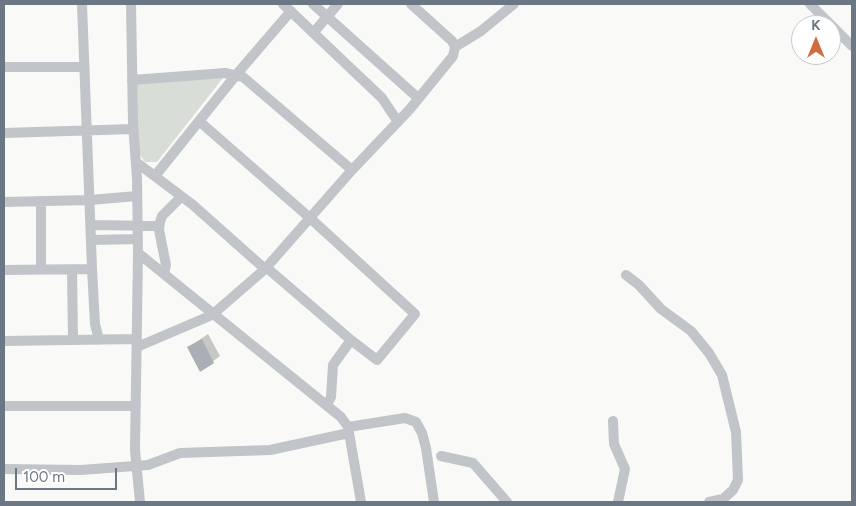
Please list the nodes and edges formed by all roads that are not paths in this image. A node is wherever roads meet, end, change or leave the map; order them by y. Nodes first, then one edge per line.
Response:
1 (82, 4) edge
2 (132, 4) edge
3 (313, 4) edge
4 (338, 4) edge
5 (411, 4) edge
6 (514, 4) edge
7 (810, 4) edge
8 (287, 7) edge
9 (821, 15) edge
10 (327, 17) junction
11 (314, 32) junction
12 (841, 35) edge
13 (852, 46) edge
14 (455, 47) junction
15 (4, 67) edge
16 (84, 67) junction
17 (236, 75) junction
18 (132, 80) junction
19 (418, 98) junction
20 (199, 121) junction
21 (398, 122) junction
22 (133, 129) junction
23 (87, 132) junction
24 (4, 133) edge
25 (136, 162) junction
26 (352, 170) junction
27 (155, 176) junction
28 (137, 196) junction
29 (181, 196) junction
30 (90, 200) junction
31 (4, 202) edge
32 (41, 202) junction
33 (310, 218) junction
34 (138, 224) junction
35 (91, 226) junction
36 (160, 226) junction
37 (138, 239) junction
38 (91, 240) junction
39 (138, 253) junction
40 (41, 269) junction
41 (72, 269) junction
42 (92, 269) junction
43 (266, 269) junction
44 (4, 270) edge
45 (164, 273) junction
46 (626, 275) dead end
47 (213, 314) junction
48 (73, 340) junction
49 (99, 340) junction
50 (351, 340) junction
51 (4, 341) edge
52 (137, 343) junction
53 (328, 405) junction
54 (4, 406) edge
55 (135, 406) junction
56 (613, 421) dead end
57 (349, 430) junction
58 (441, 456) dead end
59 (137, 466) junction
60 (4, 469) edge
61 (140, 502) edge
62 (360, 502) edge
63 (434, 502) edge
64 (507, 502) edge
65 (618, 502) edge
66 (709, 502) edge

1 - 16 street
2 - 18 street
3 - 10 street
4 - 10 street
5 - 14 street
6 - 14 street
7 - 9 street
8 - 11 street
8 - 17 street
10 - 11 street
10 - 19 street
11 - 21 street
12 - 13 street
14 - 19 street
15 - 16 street
16 - 23 street
17 - 18 street
17 - 20 street
17 - 26 street
18 - 22 street
19 - 21 street
20 - 27 street
20 - 33 street
21 - 26 street
22 - 23 street
22 - 25 street
23 - 24 street
23 - 30 street
25 - 27 street
25 - 28 street
26 - 33 street
27 - 29 street
28 - 30 street
28 - 34 street
29 - 36 street
29 - 43 street
30 - 32 street
30 - 35 street
31 - 32 street
32 - 40 street
33 - 43 street
33 - 50 street
34 - 35 street
34 - 36 street
34 - 37 street
35 - 38 street
36 - 45 street
37 - 38 street
37 - 39 street
38 - 42 street
39 - 45 street
39 - 52 street
40 - 41 street
40 - 44 street
41 - 42 street
41 - 48 street
42 - 49 street
43 - 47 street
43 - 50 street
45 - 47 street
46 - 66 street
47 - 52 street
47 - 53 street
48 - 49 street
48 - 51 street
49 - 52 street
50 - 53 street
52 - 55 street
53 - 57 street
54 - 55 street
55 - 59 street
56 - 65 street
57 - 59 street
57 - 62 street
57 - 63 street
58 - 64 street
59 - 60 street
59 - 61 street

